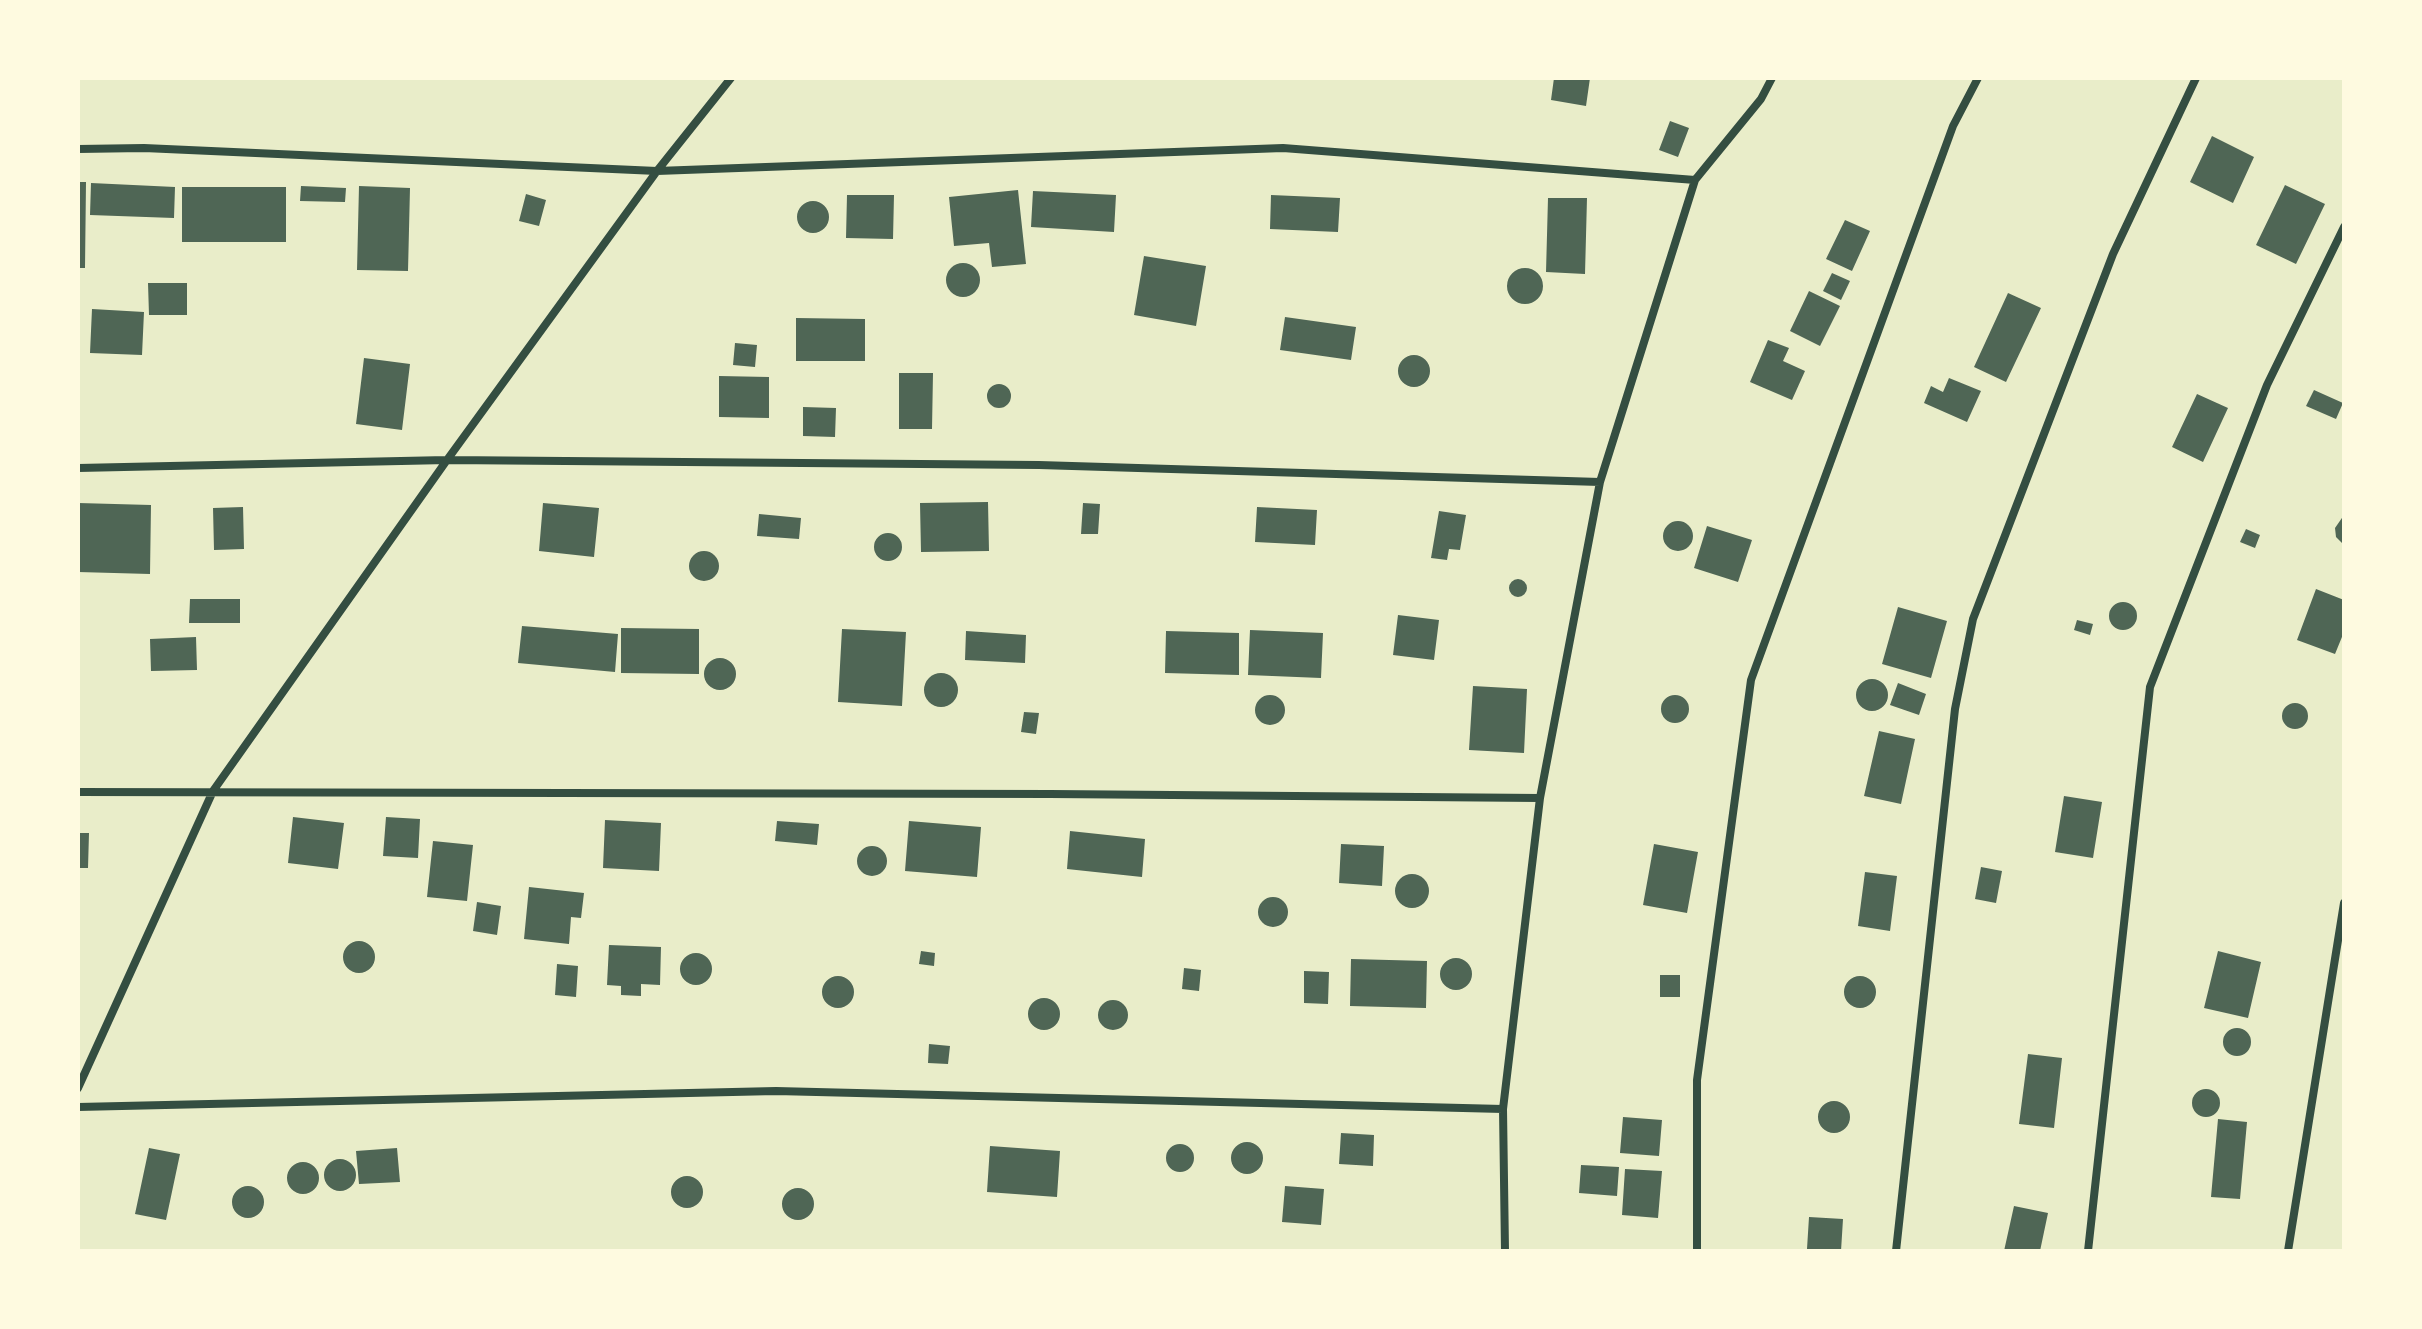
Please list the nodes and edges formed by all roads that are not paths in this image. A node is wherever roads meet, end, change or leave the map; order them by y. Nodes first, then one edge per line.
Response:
1 (731, 78) edge
2 (1772, 78) edge
3 (1978, 78) edge
4 (2196, 78) edge
5 (78, 149) edge
6 (657, 171) junction
7 (1695, 180) junction
8 (2344, 227) edge
9 (447, 460) junction
10 (78, 468) edge
11 (1600, 482) junction
12 (213, 791) junction
13 (78, 792) edge
14 (1540, 798) junction
15 (2344, 903) edge
16 (78, 1088) edge
17 (78, 1107) edge
18 (1503, 1109) junction
19 (1505, 1251) edge
20 (1697, 1251) edge
21 (1896, 1251) edge
22 (2088, 1251) edge
23 (2288, 1251) edge

1 - 6 street
2 - 7 street
3 - 20 street
4 - 21 street
5 - 6 street
6 - 7 street
6 - 9 street
7 - 11 street
8 - 22 street
9 - 10 street
9 - 11 street
9 - 12 street
11 - 14 street
12 - 13 street
12 - 14 street
12 - 16 street
14 - 18 street
15 - 23 street
17 - 18 street
18 - 19 street

